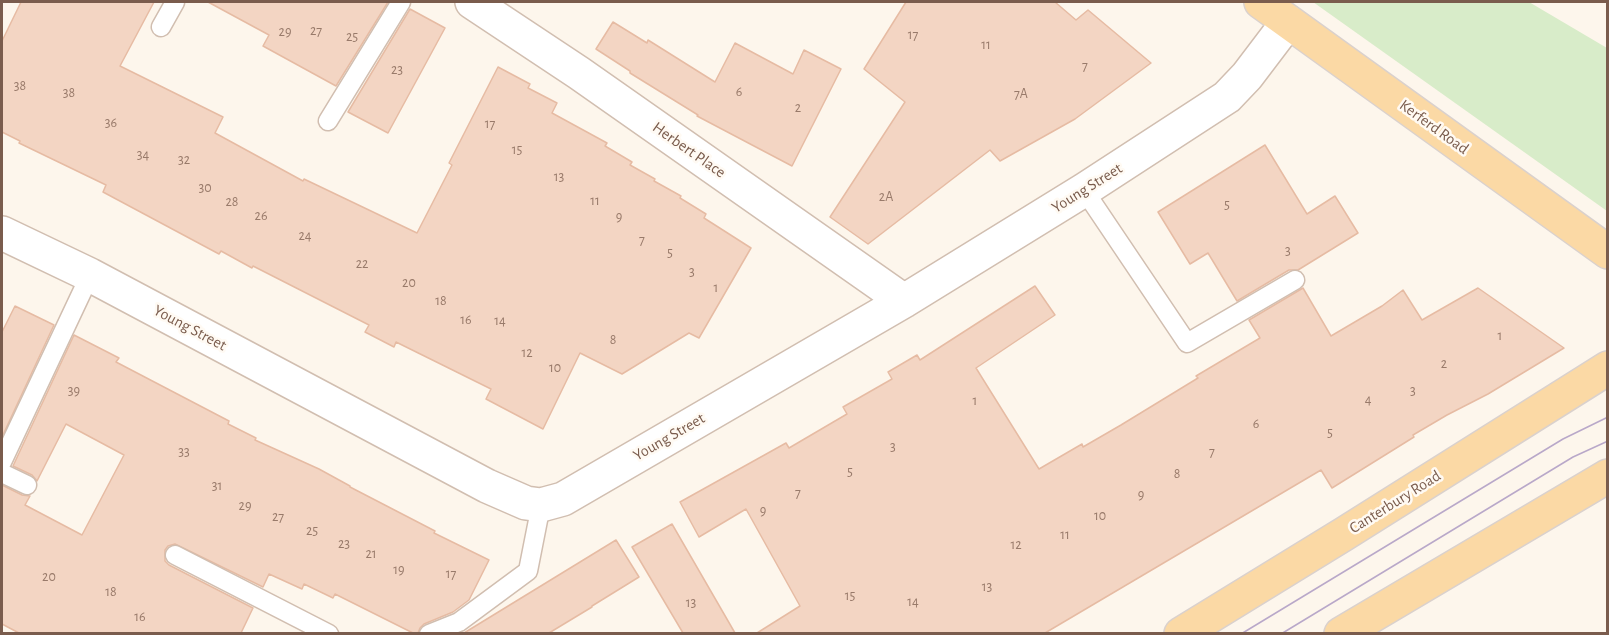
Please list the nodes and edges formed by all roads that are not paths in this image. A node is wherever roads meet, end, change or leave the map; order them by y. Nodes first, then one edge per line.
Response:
1 (175, 2) edge
2 (401, 2) edge
3 (472, 2) edge
4 (1261, 2) edge
5 (1288, 22) junction
6 (161, 27) dead end
7 (328, 121) dead end
8 (1084, 190) junction
9 (2, 233) edge
10 (1608, 252) edge
11 (90, 276) junction
12 (1295, 280) dead end
13 (904, 302) junction
14 (1608, 368) edge
15 (2, 462) edge
16 (2, 473) edge
17 (1608, 476) edge
18 (27, 484) dead end
19 (541, 505) junction
20 (175, 555) dead end
21 (329, 633) edge
22 (429, 633) edge
23 (1181, 633) edge
24 (1341, 633) edge

1 - 6 lane
2 - 7 lane
3 - 13 street, Herbert Place
4 - 5 main road, Kerferd Road
5 - 8 street, Young Street
5 - 10 main road, Kerferd Road
8 - 12 lane
8 - 13 street, Young Street
9 - 11 street, Young Street
11 - 15 lane
11 - 19 street, Young Street
13 - 19 street, Young Street
14 - 23 main road, Canterbury Road
16 - 18 lane
17 - 24 main road
19 - 22 lane
20 - 21 lane

